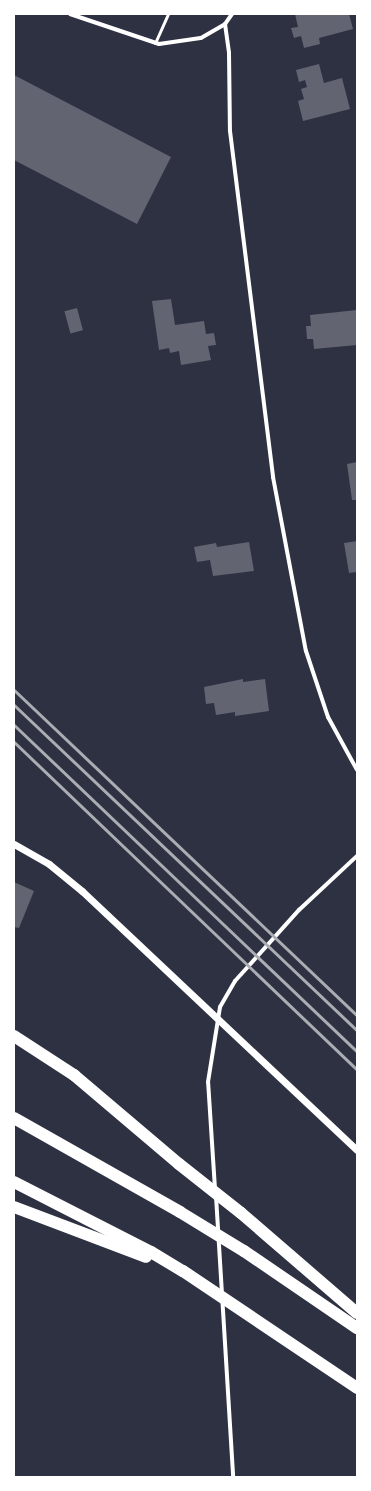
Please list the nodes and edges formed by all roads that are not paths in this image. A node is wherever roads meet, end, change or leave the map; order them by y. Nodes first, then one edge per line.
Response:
1 (70, 14) edge
2 (168, 14) edge
3 (232, 14) edge
4 (225, 24) junction
5 (155, 43) junction
6 (357, 770) edge
7 (14, 844) edge
8 (357, 856) edge
9 (217, 1016) junction
10 (14, 1036) edge
11 (14, 1118) edge
12 (357, 1150) edge
13 (14, 1182) edge
14 (14, 1206) edge
15 (184, 1271) junction
16 (357, 1313) edge
17 (357, 1328) edge
18 (357, 1388) edge
19 (233, 1477) edge

1 - 5 street
2 - 5 lane
3 - 4 street
4 - 5 street
4 - 6 street
7 - 9 street
8 - 9 street
9 - 12 street
9 - 19 street
10 - 16 highway
11 - 17 highway
13 - 15 highway
14 - 15 highway
15 - 18 highway

